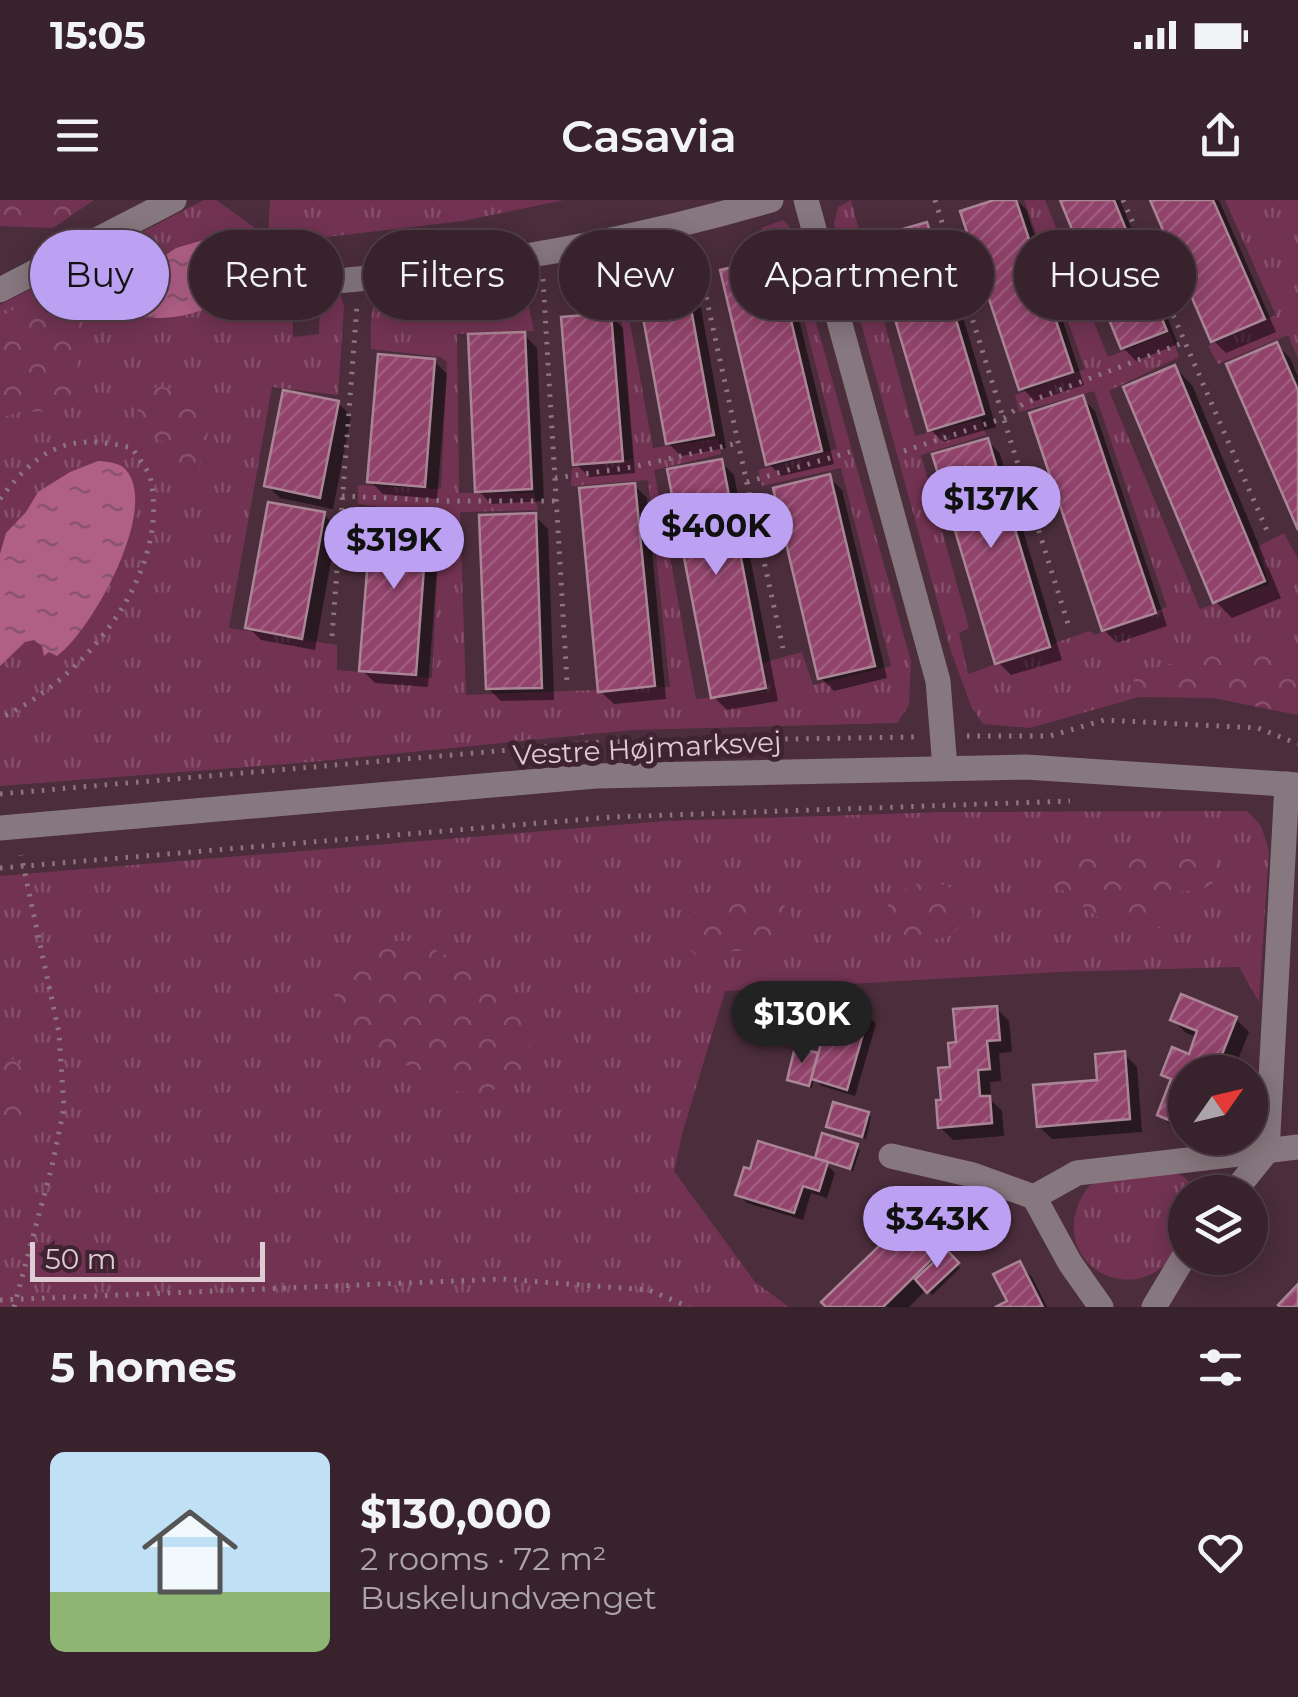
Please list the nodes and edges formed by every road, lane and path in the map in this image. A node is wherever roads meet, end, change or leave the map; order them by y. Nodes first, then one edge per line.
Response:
1 (174, 200) edge
2 (771, 200) edge
3 (806, 200) edge
4 (935, 200) edge
5 (1123, 200) edge
6 (690, 224) junction
7 (541, 252) junction
8 (358, 280) junction
9 (343, 281) edge
10 (0, 290) edge
11 (1185, 342) junction
12 (1004, 418) junction
13 (738, 443) junction
14 (875, 452) junction
15 (555, 478) junction
16 (747, 482) junction
17 (342, 496) junction
18 (0, 499) edge
19 (556, 502) junction
20 (1268, 534) dead end
21 (1070, 627) dead end
22 (332, 636) dead end
23 (783, 648) dead end
24 (567, 680) dead end
25 (0, 718) edge
26 (945, 768) junction
27 (1292, 785) edge
28 (1079, 800) dead end
29 (6, 828) edge
30 (25, 866) junction
31 (0, 868) edge
32 (1268, 1124) edge
33 (1298, 1146) edge
34 (1268, 1152) edge
35 (1239, 1155) edge
36 (1264, 1155) edge
37 (891, 1156) dead end
38 (1248, 1175) edge
39 (1034, 1197) junction
40 (1173, 1275) edge
41 (16, 1299) junction
42 (0, 1300) edge
43 (14, 1307) edge
44 (689, 1307) edge
45 (1101, 1307) edge
46 (1154, 1307) edge

1 - 10 street
2 - 6 street
3 - 14 street
4 - 12 path
5 - 11 path
6 - 7 street
6 - 13 path
7 - 8 street
7 - 15 path
8 - 9 street
8 - 17 path
11 - 12 path
11 - 20 path
12 - 14 path
12 - 21 path
13 - 15 path
13 - 16 path
14 - 16 path
14 - 26 street
15 - 19 path
16 - 23 path
17 - 19 path
17 - 22 path
18 - 25 path
19 - 24 path
26 - 27 street, Vestre Højmarksvej
26 - 29 street, Vestre Højmarksvej
27 - 32 street
28 - 30 path
29 - 30 path
30 - 31 path
30 - 41 path
33 - 34 street
35 - 39 street
36 - 38 street
37 - 39 street
39 - 45 street
40 - 46 street
41 - 42 path
41 - 43 path
41 - 44 path

